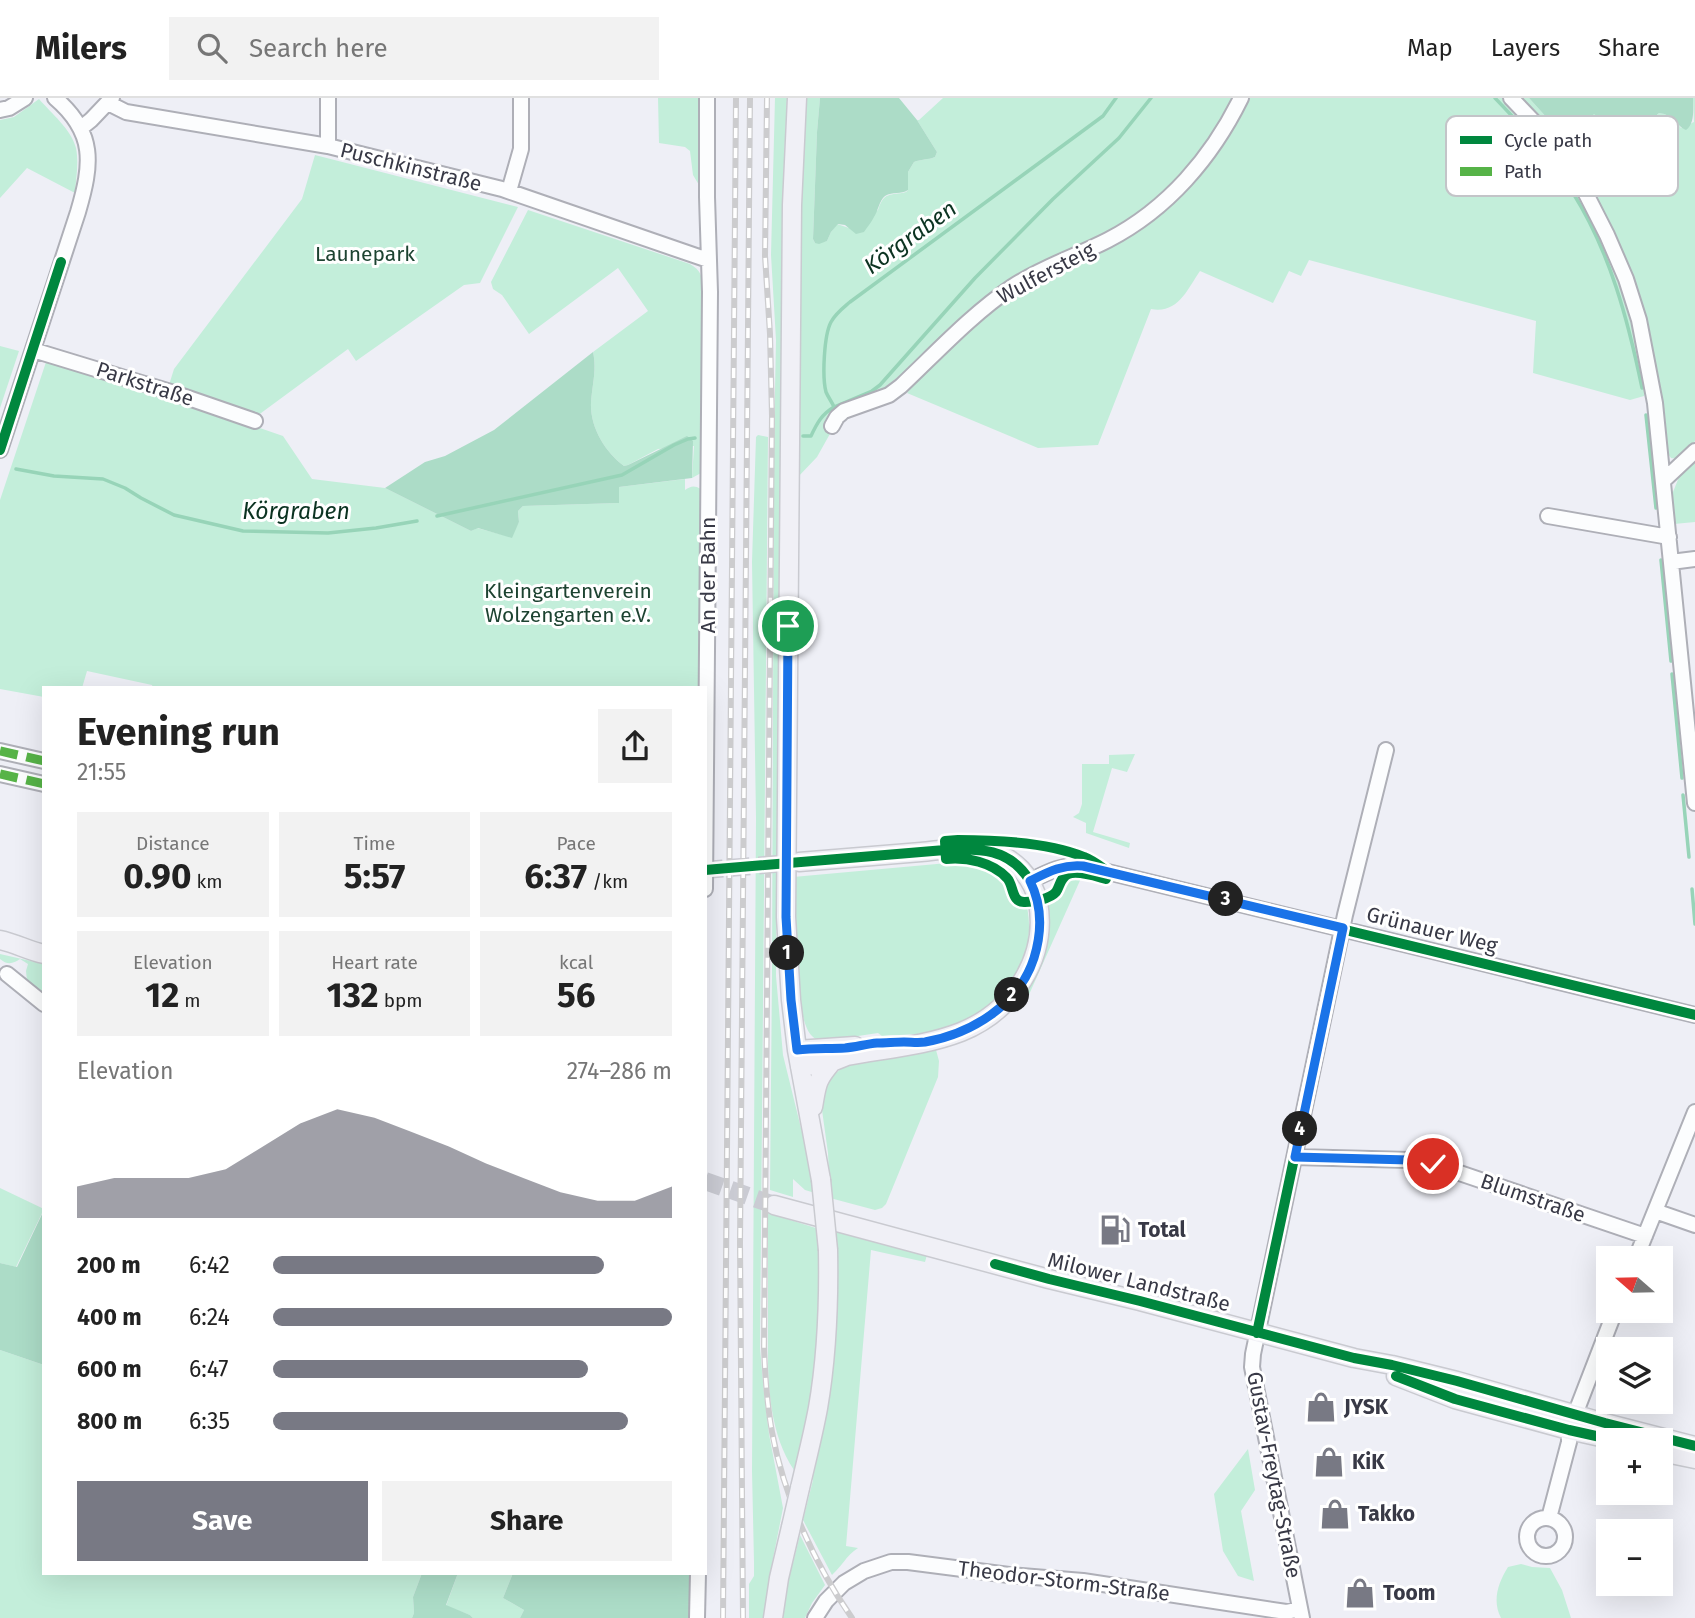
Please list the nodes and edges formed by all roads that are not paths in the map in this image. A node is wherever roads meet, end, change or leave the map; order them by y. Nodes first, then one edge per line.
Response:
1 (24, 98) edge
2 (55, 98) edge
3 (328, 98) edge
4 (522, 98) edge
5 (707, 98) edge
6 (796, 98) edge
7 (1241, 98) edge
8 (1511, 98) edge
9 (110, 100) edge
10 (0, 110) edge
11 (1528, 116) edge
12 (81, 128) junction
13 (328, 146) junction
14 (509, 191) junction
15 (1587, 196) edge
16 (708, 260) junction
17 (33, 350) junction
18 (255, 421) dead end
19 (832, 426) dead end
20 (1, 448) edge
21 (1695, 451) edge
22 (1663, 481) junction
23 (1548, 516) dead end
24 (1669, 537) junction
25 (1695, 559) edge
26 (1671, 562) junction
27 (707, 699) edge
28 (1386, 750) dead end
29 (0, 751) edge
30 (42, 761) edge
31 (0, 774) edge
32 (42, 784) edge
33 (1695, 803) edge
34 (799, 862) tunnel mouth
35 (1030, 881) junction
36 (1343, 928) junction
37 (0, 940) edge
38 (18, 944) junction
39 (42, 944) edge
40 (42, 953) edge
41 (7, 974) dead end
42 (42, 1002) edge
43 (1695, 1015) edge
44 (922, 1042) junction
45 (799, 1059) junction
46 (832, 1062) junction
47 (1695, 1112) edge
48 (811, 1121) junction
49 (1295, 1157) junction
50 (774, 1206) tunnel mouth
51 (1654, 1212) junction
52 (1695, 1225) edge
53 (1644, 1236) junction
54 (1640, 1246) edge
55 (1610, 1323) edge
56 (1257, 1333) junction
57 (1572, 1422) junction
58 (1596, 1432) edge
59 (1695, 1446) edge
60 (1673, 1454) edge
61 (1695, 1459) edge
62 (1549, 1518) dead end
63 (698, 1575) edge
64 (1301, 1614) edge
65 (697, 1618) edge
66 (773, 1618) edge
67 (815, 1618) edge

1 - 10 street
2 - 12 street
3 - 13 street
4 - 14 street
5 - 16 street, An der Bahn
6 - 45 main road
7 - 19 street, Wulfersteig
8 - 11 street
9 - 12 street
9 - 13 street, Puschkinstraße
12 - 17 street
13 - 14 street, Puschkinstraße
14 - 16 street, Puschkinstraße
15 - 22 street
16 - 27 street, An der Bahn
17 - 18 street, Parkstraße
17 - 20 street
21 - 22 street
22 - 24 street
23 - 24 street
24 - 26 street
25 - 26 street
26 - 33 street
28 - 36 street, Gustav-Freytag-Straße
29 - 30 street
31 - 32 street
34 - 35 main road
35 - 36 street, Grünauer Weg
35 - 44 main road
36 - 43 street, Grünauer Weg
36 - 49 street, Gustav-Freytag-Straße
37 - 38 main road
38 - 39 main road
38 - 40 main road
41 - 42 street
44 - 45 main road
44 - 46 main road
45 - 46 main road
45 - 48 main road
46 - 48 main road
47 - 51 street
48 - 66 main road, bridge
49 - 53 street, Blumstraße
49 - 56 street, Gustav-Freytag-Straße
50 - 56 main road, Milower Landstraße
51 - 52 street
51 - 53 street
53 - 54 street
55 - 57 street
56 - 57 main road, Milower Landstraße
56 - 64 street, Gustav-Freytag-Straße
57 - 58 main road, Milower Landstraße
57 - 59 main road, Milower Landstraße
57 - 62 street
60 - 61 main road
63 - 65 street
64 - 67 street, Theodor-Storm-Straße

